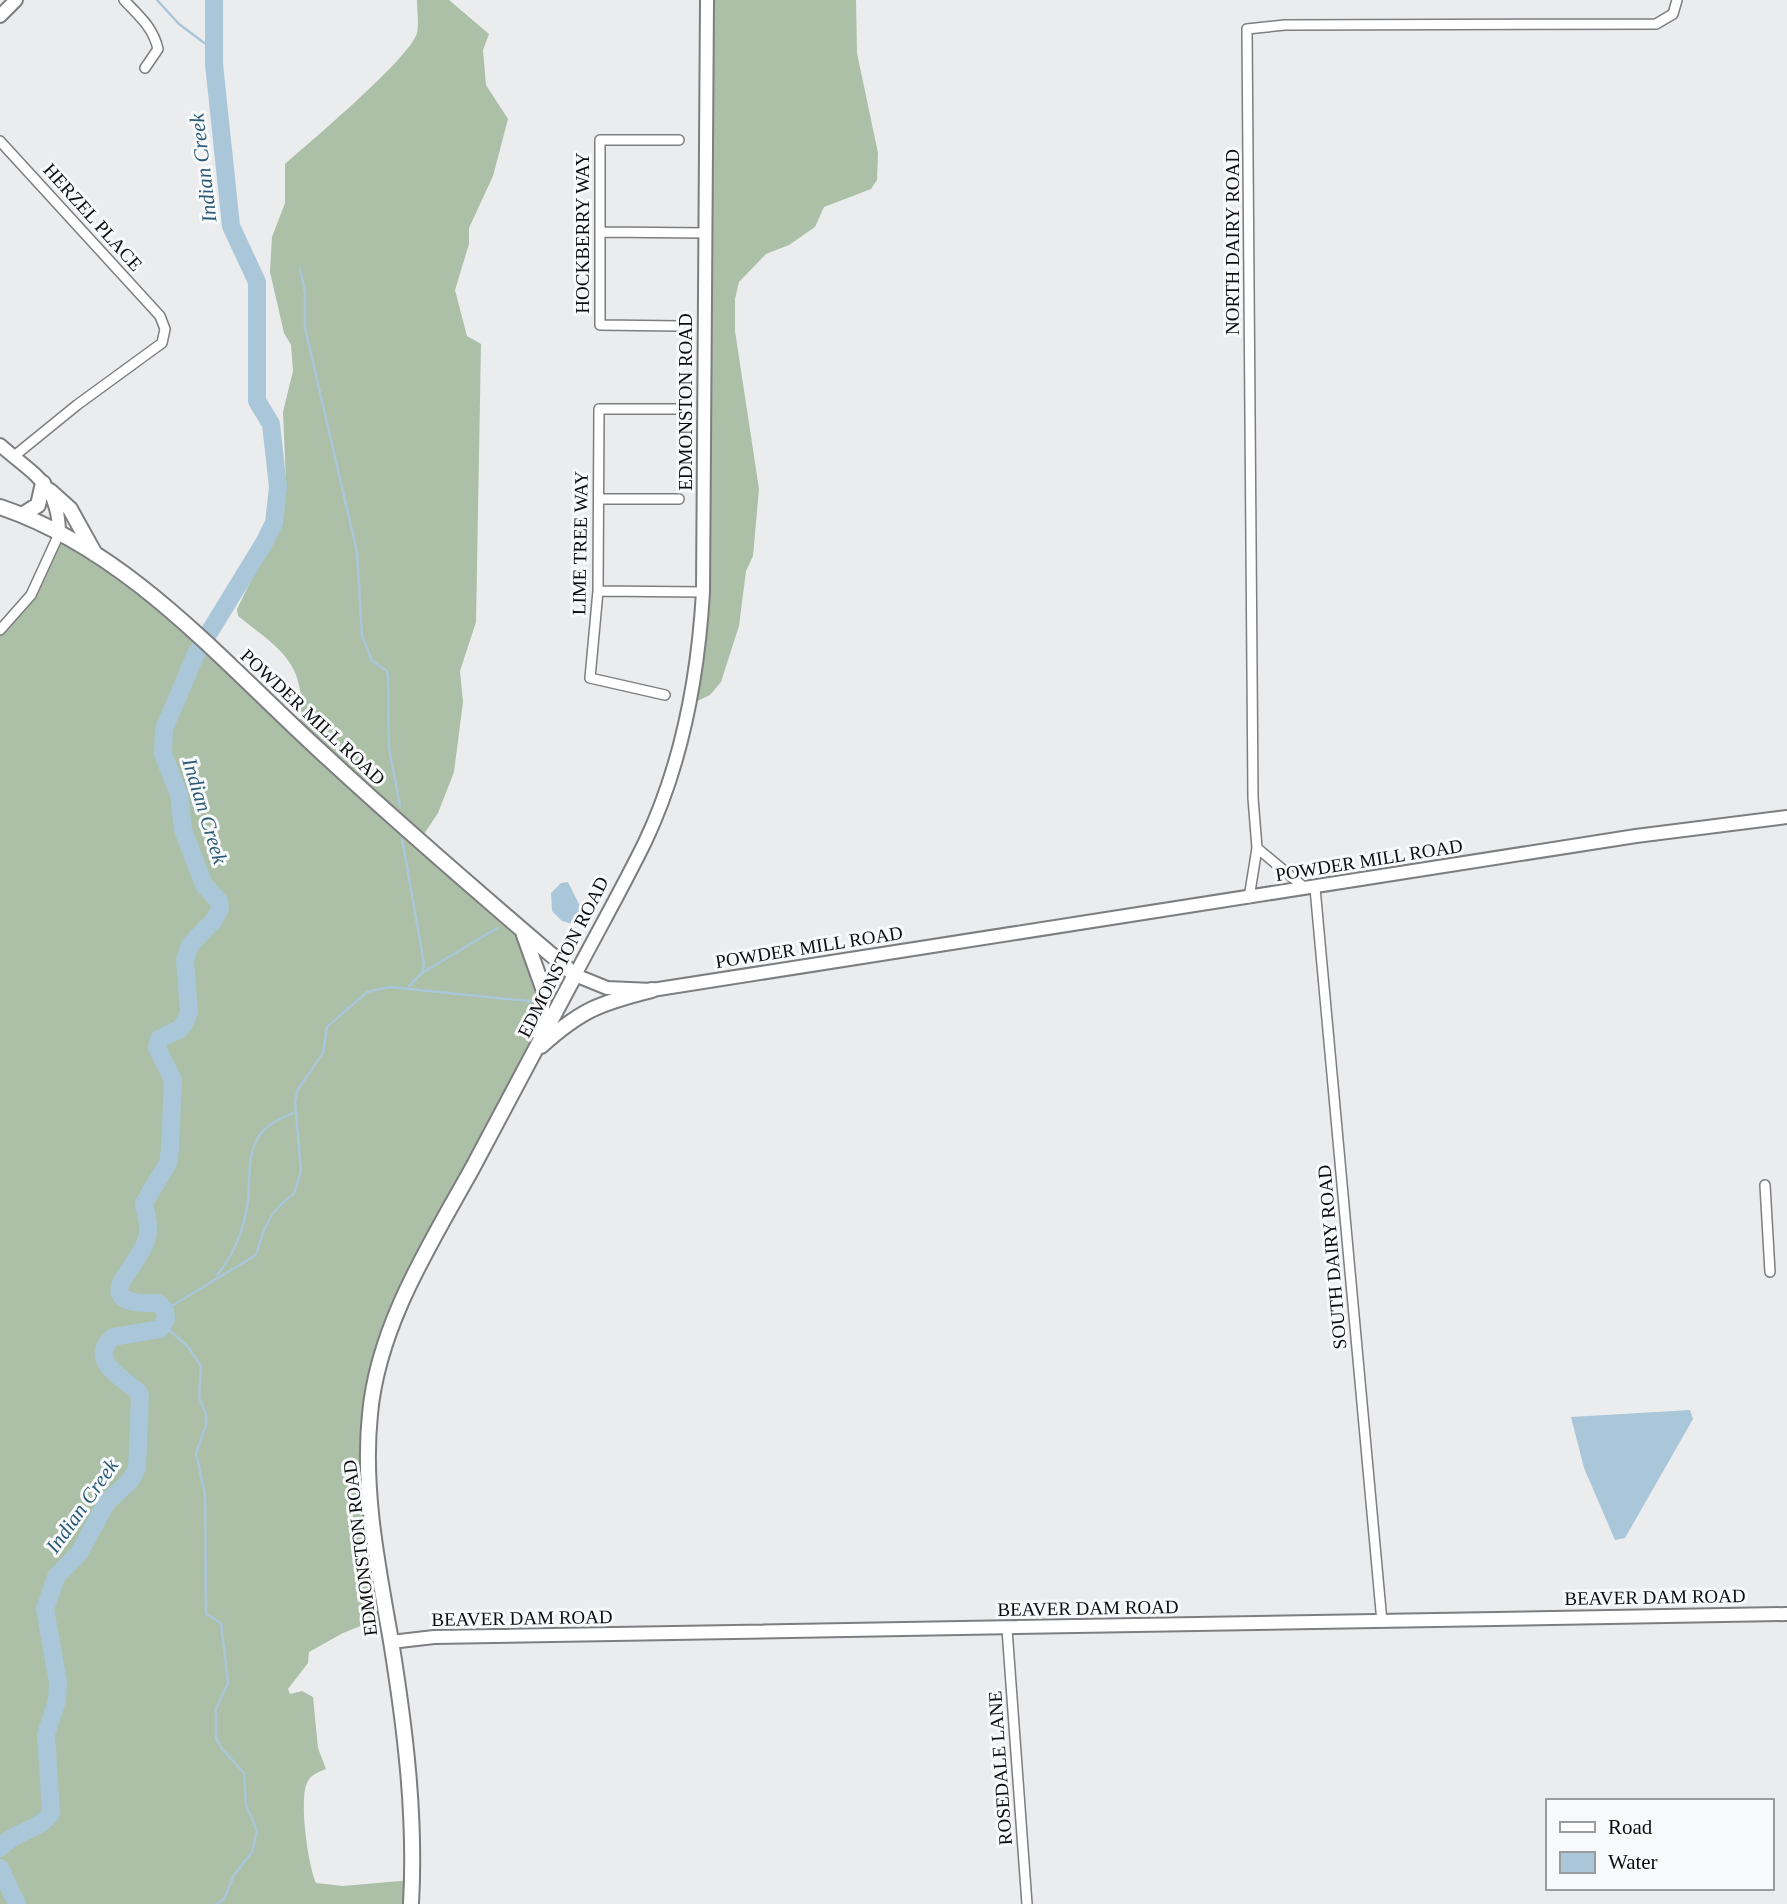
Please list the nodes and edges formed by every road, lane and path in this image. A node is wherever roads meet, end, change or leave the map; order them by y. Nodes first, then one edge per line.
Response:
1 (16, 0) edge
2 (124, 0) edge
3 (707, 0) edge
4 (1677, 0) edge
5 (0, 16) edge
6 (145, 68) dead end
7 (679, 140) dead end
8 (0, 141) edge
9 (600, 232) junction
10 (706, 233) junction
11 (680, 326) dead end
12 (679, 409) dead end
13 (0, 445) edge
14 (13, 457) junction
15 (46, 487) junction
16 (599, 499) junction
17 (679, 499) dead end
18 (0, 507) edge
19 (22, 515) junction
20 (59, 534) junction
21 (95, 555) junction
22 (598, 591) junction
23 (703, 592) junction
24 (0, 630) edge
25 (665, 695) dead end
26 (1787, 817) edge
27 (1256, 848) junction
28 (1311, 889) junction
29 (1249, 898) junction
30 (522, 930) junction
31 (575, 975) junction
32 (652, 990) junction
33 (535, 1051) junction
34 (1765, 1185) dead end
35 (1770, 1272) dead end
36 (1787, 1614) edge
37 (1382, 1622) junction
38 (1007, 1629) junction
39 (391, 1642) junction
40 (411, 1904) edge
41 (1027, 1904) edge

1 - 5 main road
2 - 6 street
3 - 10 main road, EDMONSTON ROAD
4 - 27 street, NORTH DAIRY ROAD
7 - 9 street, HOCKBERRY WAY
8 - 14 street, HERZEL PLACE
9 - 10 street
9 - 11 street, HOCKBERRY WAY
10 - 23 main road, EDMONSTON ROAD
12 - 16 street, LIME TREE WAY
13 - 14 main road
14 - 15 main road
15 - 19 main road
15 - 20 main road
15 - 21 main road
16 - 17 street
16 - 22 street, LIME TREE WAY
18 - 19 main road, POWDER MILL ROAD
19 - 20 main road, POWDER MILL ROAD
20 - 21 main road, POWDER MILL ROAD
20 - 24 street
21 - 30 main road, POWDER MILL ROAD
22 - 23 street
22 - 25 street, LIME TREE WAY
23 - 31 main road, EDMONSTON ROAD
26 - 28 main road, POWDER MILL ROAD
27 - 28 street
27 - 29 street, NORTH DAIRY ROAD
28 - 29 main road, POWDER MILL ROAD
28 - 37 street, SOUTH DAIRY ROAD
29 - 32 main road, POWDER MILL ROAD
30 - 31 main road, POWDER MILL ROAD
30 - 33 main road
31 - 32 main road, POWDER MILL ROAD
31 - 33 main road, EDMONSTON ROAD
32 - 33 main road
33 - 39 main road, EDMONSTON ROAD
34 - 35 street
36 - 37 main road, BEAVER DAM ROAD
37 - 38 main road, BEAVER DAM ROAD
38 - 39 main road, BEAVER DAM ROAD
38 - 41 street, ROSEDALE LANE
39 - 40 main road, EDMONSTON ROAD

